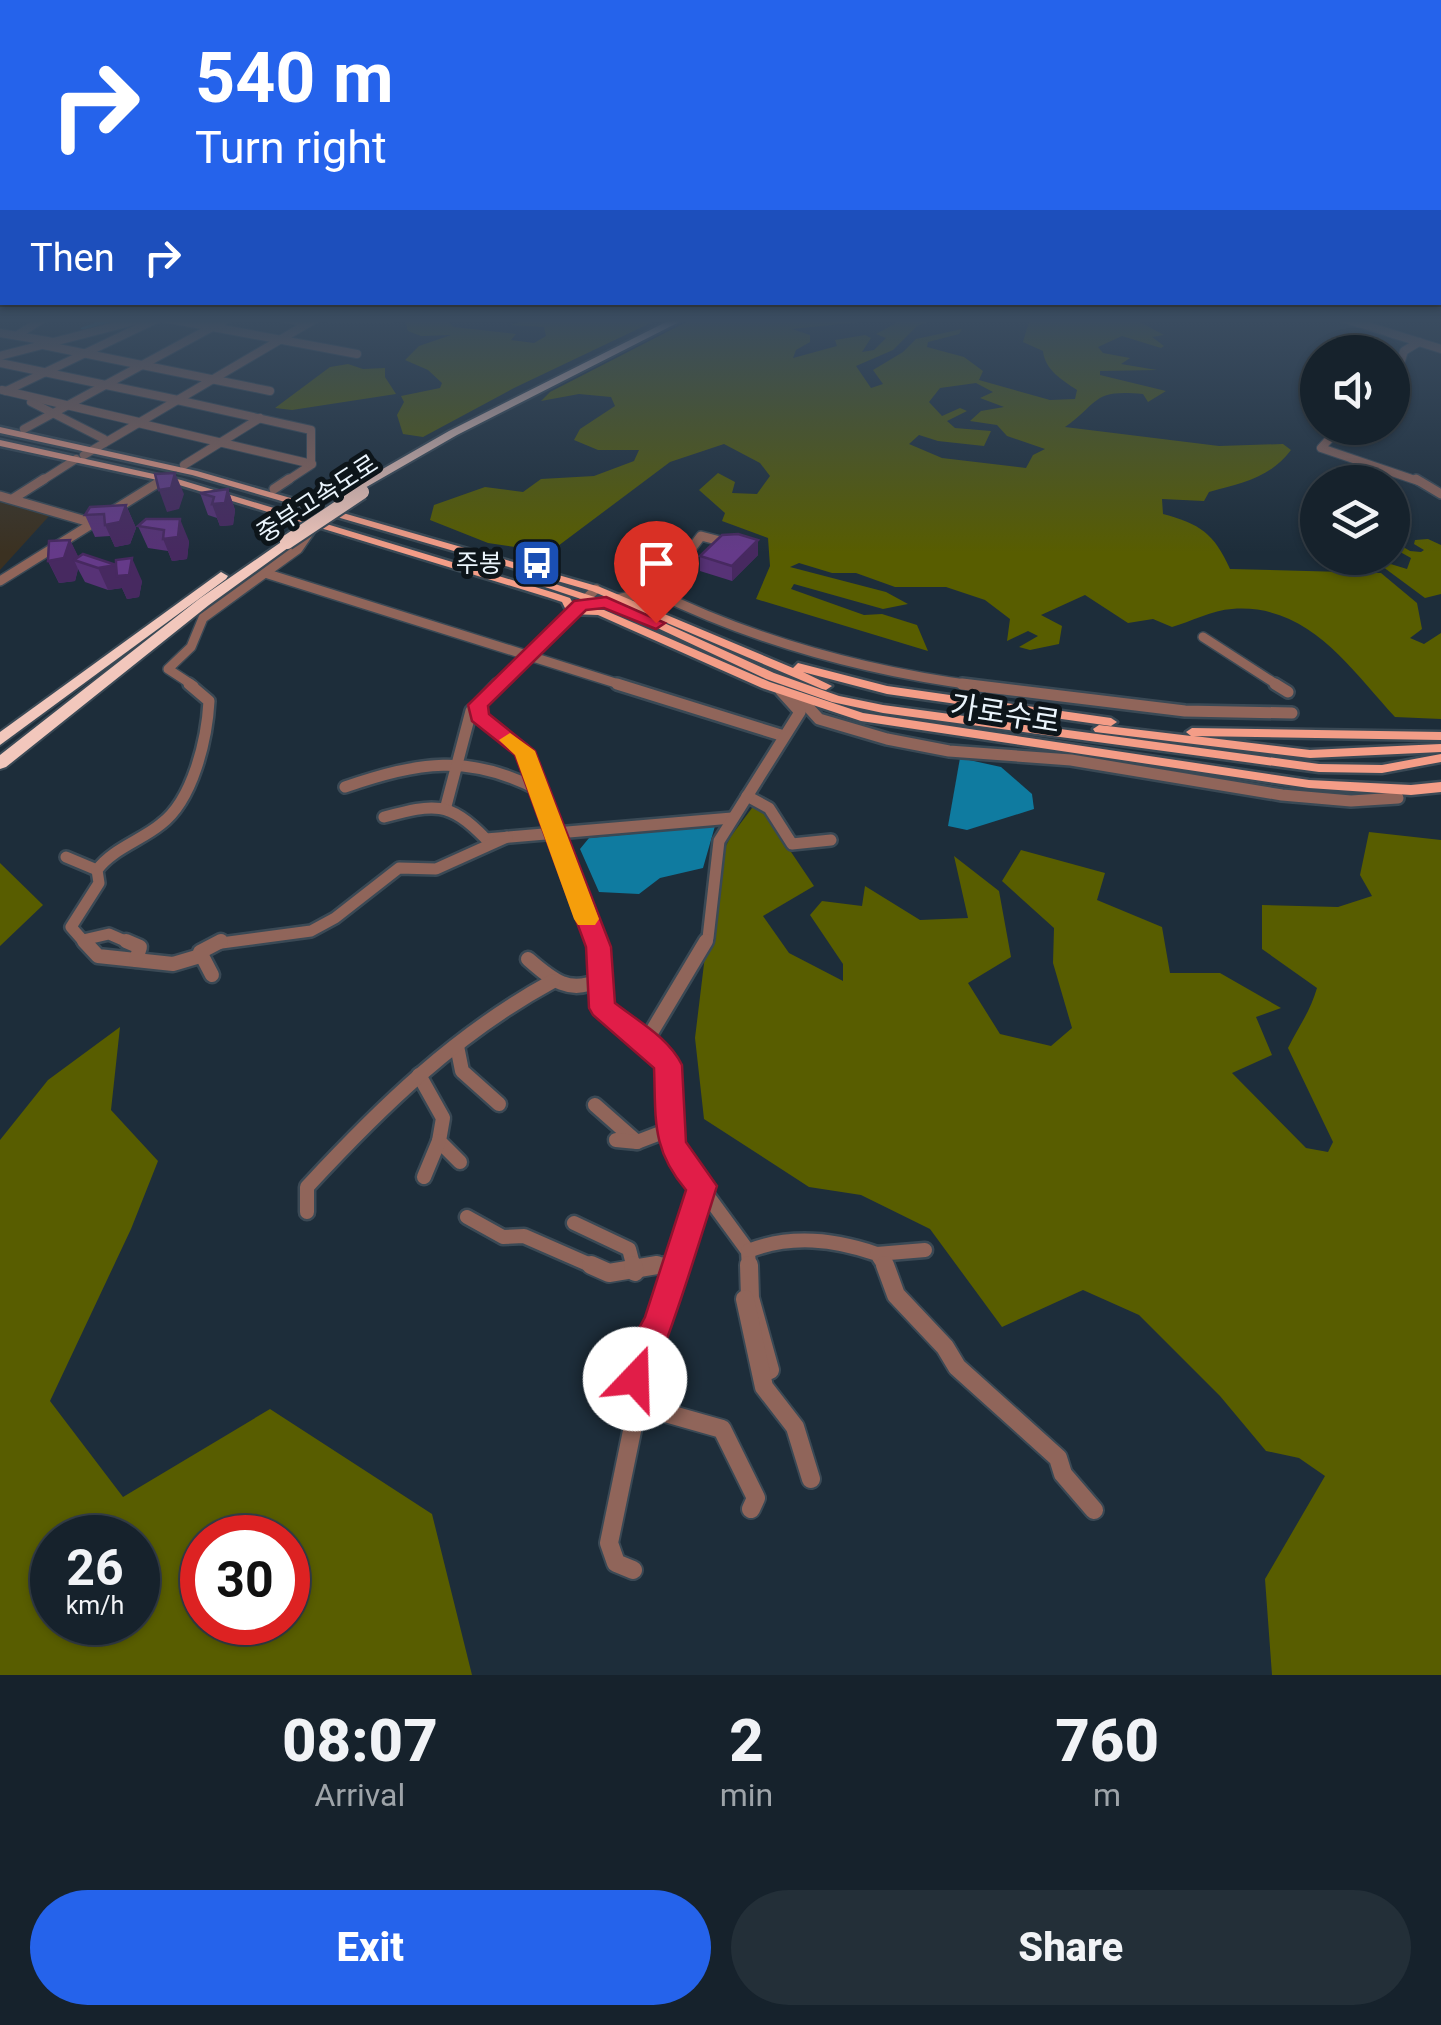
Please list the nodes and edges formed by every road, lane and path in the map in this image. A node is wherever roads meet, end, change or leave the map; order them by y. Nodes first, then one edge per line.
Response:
1 (21, 396) edge
2 (26, 396) edge
3 (86, 396) edge
4 (160, 396) edge
5 (185, 396) edge
6 (526, 396) edge
7 (536, 396) edge
8 (178, 400) junction
9 (68, 406) junction
10 (54, 414) junction
11 (260, 418) junction
12 (139, 423) junction
13 (24, 429) junction
14 (0, 433) edge
15 (221, 442) junction
16 (1324, 445) edge
17 (91, 450) junction
18 (312, 464) junction
19 (184, 465) junction
20 (164, 479) junction
21 (274, 488) junction
22 (357, 491) junction
23 (1441, 494) edge
24 (0, 496) edge
25 (14, 498) junction
26 (94, 523) junction
27 (318, 523) junction
28 (380, 526) junction
29 (284, 539) junction
30 (732, 544) edge
31 (268, 574) junction
32 (0, 581) edge
33 (653, 591) junction
34 (624, 598) junction
35 (586, 602) junction
36 (640, 605) junction
37 (687, 626) junction
38 (1203, 638) dead end
39 (527, 656) junction
40 (781, 691) junction
41 (1288, 692) dead end
42 (800, 698) junction
43 (478, 705) junction
44 (1292, 714) dead end
45 (784, 736) junction
46 (1441, 736) edge
47 (0, 740) edge
48 (1441, 748) edge
49 (1092, 752) junction
50 (1441, 758) edge
51 (458, 762) junction
52 (0, 764) edge
53 (1441, 766) edge
54 (1319, 768) junction
55 (1382, 769) junction
56 (345, 787) dead end
57 (1441, 787) edge
58 (539, 790) junction
59 (746, 796) junction
60 (1398, 798) dead end
61 (446, 806) junction
62 (384, 817) dead end
63 (732, 818) junction
64 (555, 834) junction
65 (507, 838) junction
66 (831, 840) dead end
67 (66, 857) dead end
68 (98, 870) junction
69 (83, 940) junction
70 (200, 956) junction
71 (528, 958) dead end
72 (136, 960) junction
73 (212, 975) dead end
74 (600, 979) junction
75 (553, 981) junction
76 (642, 1039) junction
77 (457, 1046) junction
78 (419, 1075) junction
79 (499, 1104) dead end
80 (595, 1105) dead end
81 (671, 1130) junction
82 (439, 1140) junction
83 (616, 1140) dead end
84 (637, 1142) junction
85 (460, 1162) dead end
86 (424, 1176) dead end
87 (702, 1186) junction
88 (307, 1212) dead end
89 (467, 1217) dead end
90 (574, 1224) dead end
91 (925, 1250) dead end
92 (748, 1252) junction
93 (877, 1254) junction
94 (678, 1262) junction
95 (635, 1272) junction
96 (749, 1286) junction
97 (770, 1370) dead end
98 (640, 1392) junction
99 (811, 1479) dead end
100 (751, 1510) dead end
101 (1094, 1510) dead end
102 (633, 1570) dead end

1 - 10 street
2 - 9 street
3 - 9 street
4 - 8 street
5 - 8 street
6 - 22 highway, 중부고속도로
7 - 22 highway, 중부고속도로
8 - 11 street
8 - 12 street
9 - 10 street
9 - 12 street
10 - 13 street
10 - 17 street
11 - 15 street
11 - 18 street
12 - 15 street
12 - 17 street
13 - 14 main road
13 - 17 main road
14 - 17 main road, 가로수로
14 - 17 main road, 가로수로
15 - 18 street
15 - 19 street
16 - 23 street
17 - 19 main road
17 - 20 main road, 가로수로
17 - 25 street
17 - 28 main road, 가로수로
17 - 35 main road, 가로수로
18 - 21 street
19 - 21 main road
20 - 26 street
20 - 27 main road, 가로수로
21 - 28 main road
22 - 29 highway, 중부고속도로, bridge
24 - 25 street
25 - 26 street
26 - 32 street
27 - 31 street
27 - 35 main road, 가로수로
28 - 35 main road, 가로수로
29 - 47 highway, 중부고속도로
29 - 52 highway, 중부고속도로
30 - 33 street
31 - 39 street
31 - 68 street
33 - 34 street
33 - 36 street
33 - 44 street
34 - 35 main road, 가로수로
34 - 36 main road, 가로수로
35 - 39 street
35 - 40 main road, 가로수로
35 - 54 main road, 가로수로
36 - 37 main road, 가로수로
37 - 46 main road, 가로수로
37 - 48 main road, 가로수로
38 - 41 street
39 - 43 street
39 - 45 street
40 - 42 main road, 가로수로
40 - 45 street
42 - 49 main road, 가로수로
42 - 60 street
43 - 51 street
43 - 58 street
45 - 59 street
49 - 54 main road
49 - 57 main road, 가로수로
50 - 55 main road, 가로수로
51 - 56 street
51 - 58 street
51 - 61 street
53 - 55 main road
54 - 55 main road, 가로수로
58 - 64 street
59 - 63 street
59 - 66 street
61 - 62 street
61 - 65 street
63 - 64 street
63 - 76 street
64 - 65 street
64 - 74 street
65 - 70 street
67 - 68 street
68 - 69 street
69 - 72 street
69 - 72 street
70 - 72 street
70 - 73 street
71 - 75 street
74 - 75 street
74 - 76 street
75 - 77 street
76 - 81 street
77 - 78 street
77 - 79 street
78 - 82 street
78 - 88 street
80 - 84 street
81 - 84 street
81 - 87 street
82 - 85 street
82 - 86 street
83 - 84 street
87 - 92 street
87 - 94 street
89 - 95 street
90 - 95 street
91 - 93 street
92 - 93 street
92 - 96 street
93 - 101 street
94 - 95 street
94 - 98 street
96 - 97 street
96 - 99 street
98 - 100 street
98 - 102 street

